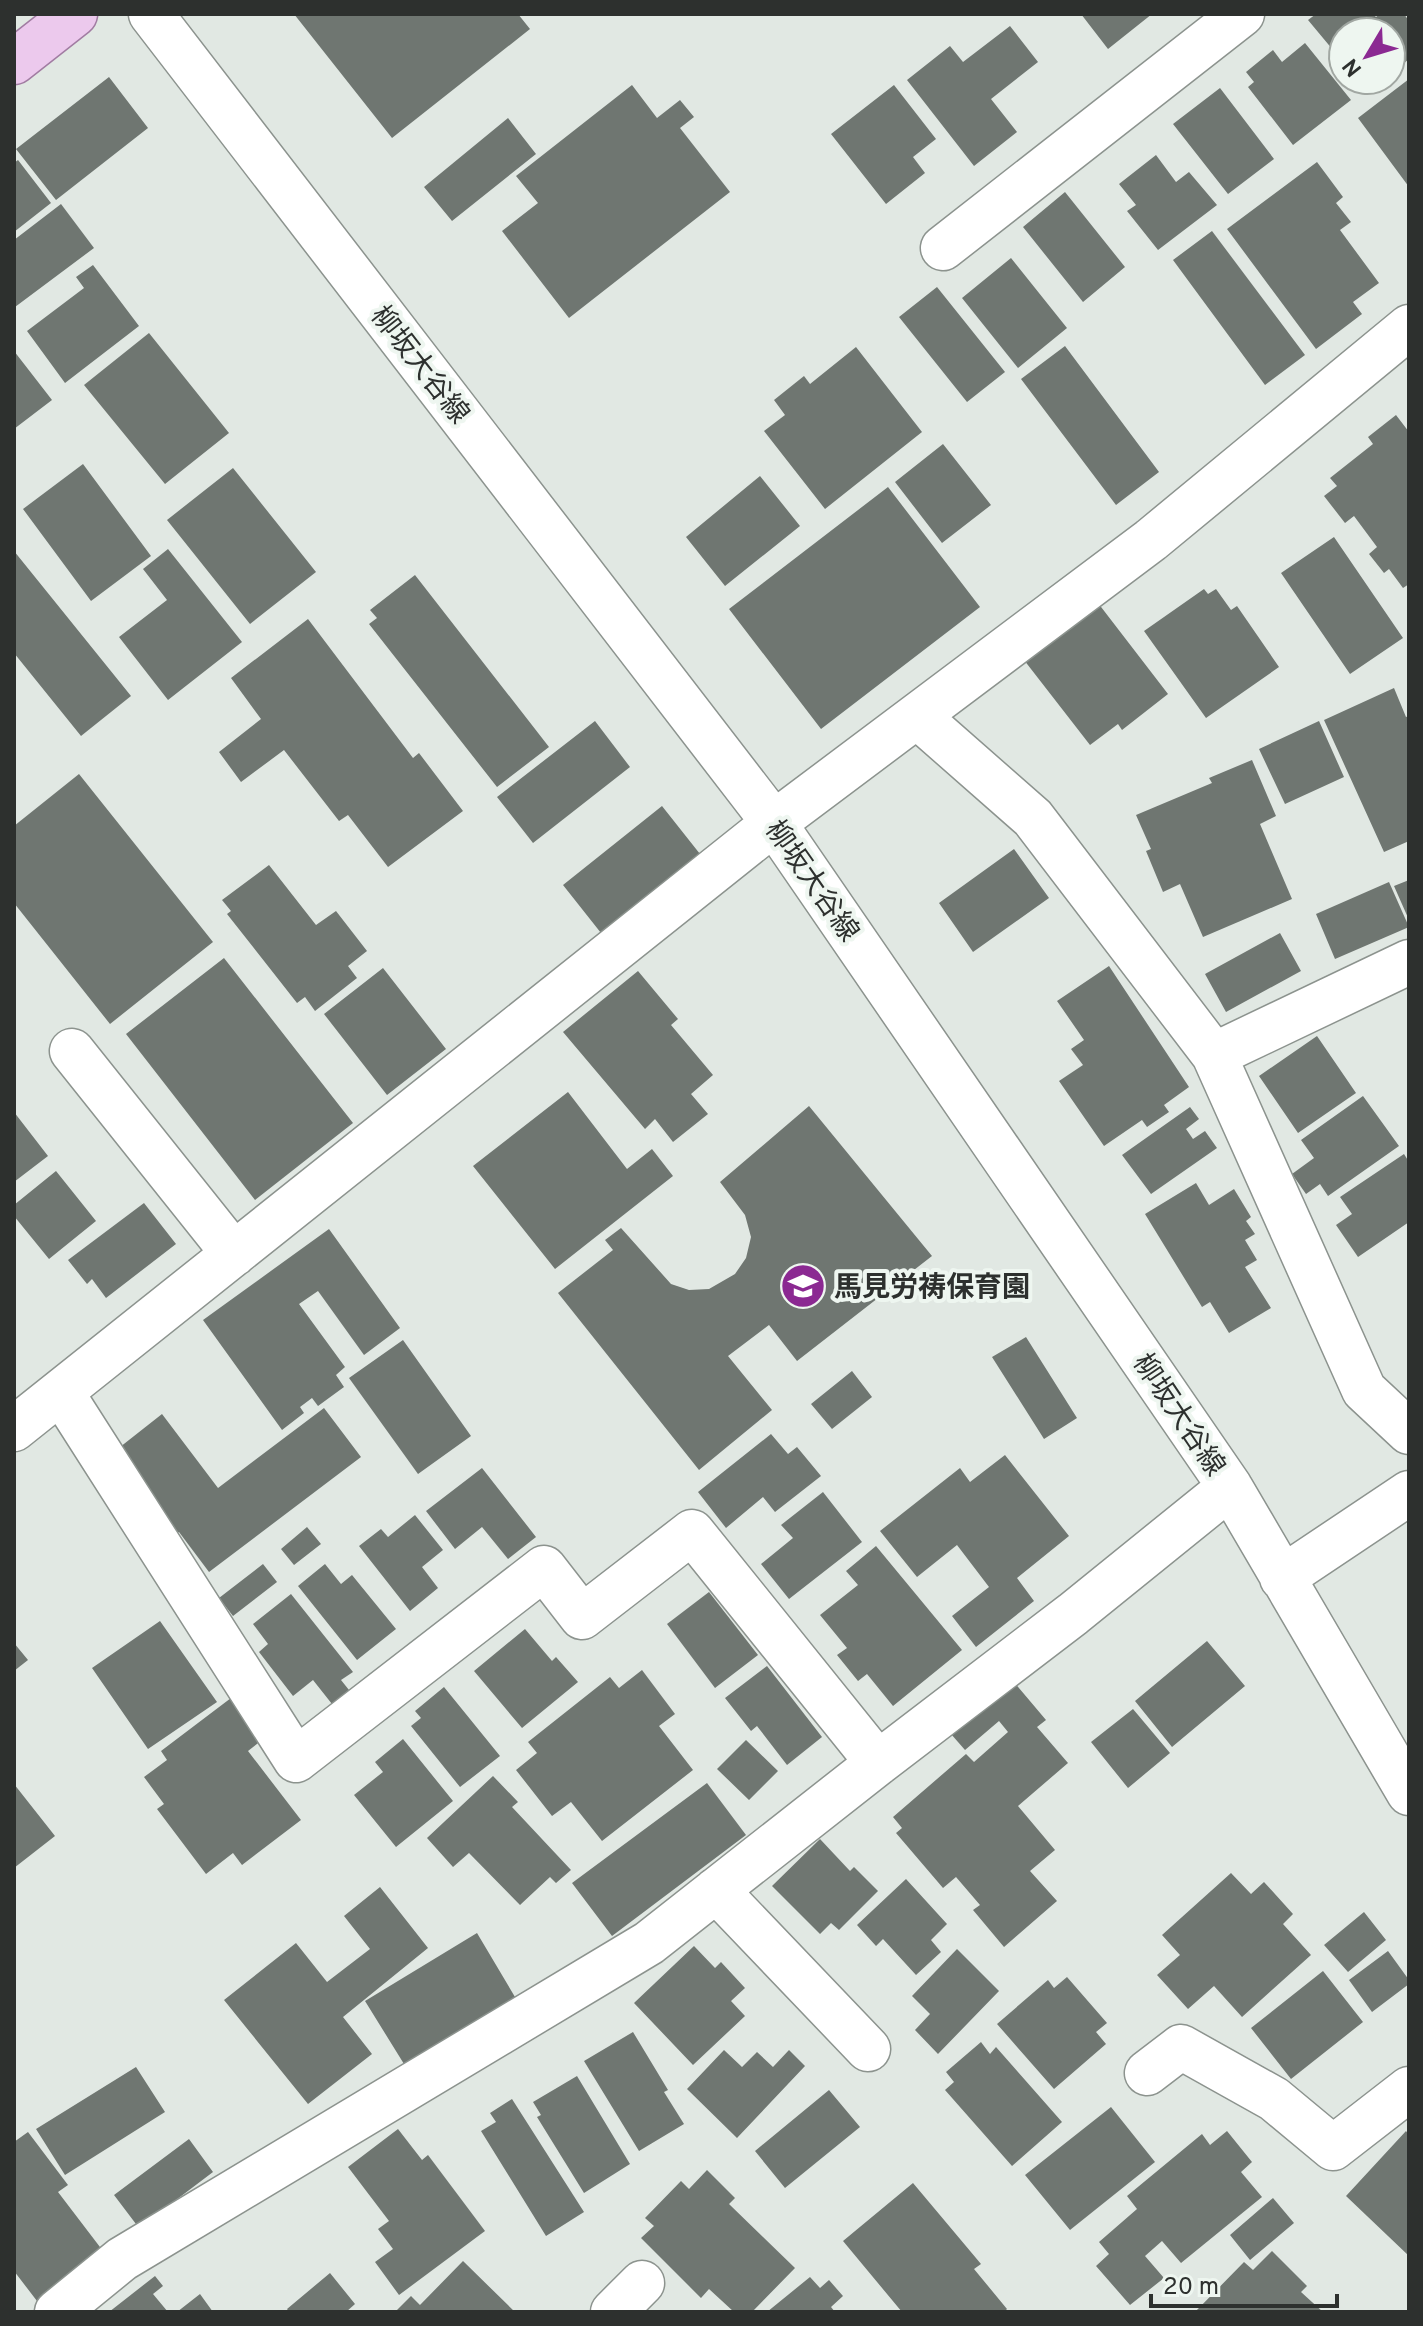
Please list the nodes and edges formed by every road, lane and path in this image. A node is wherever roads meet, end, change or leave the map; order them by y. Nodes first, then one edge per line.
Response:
1 (75, 14) edge
2 (151, 14) edge
3 (1242, 14) edge
4 (14, 62) edge
5 (943, 248) dead end
6 (1409, 327) edge
7 (917, 716) junction
8 (774, 823) junction
9 (1409, 962) edge
10 (72, 1051) dead end
11 (1214, 1055) junction
12 (234, 1254) junction
13 (61, 1392) junction
14 (14, 1429) edge
15 (1409, 1432) edge
16 (1230, 1487) junction
17 (1409, 1493) edge
18 (1282, 1578) junction
19 (878, 1763) junction
20 (1409, 1793) edge
21 (716, 1890) junction
22 (868, 2049) dead end
23 (1147, 2073) dead end
24 (1409, 2089) edge
25 (57, 2312) edge

1 - 4 main road
2 - 8 street, 柳坂大谷線
3 - 5 street
6 - 7 street
7 - 8 street
7 - 11 street
8 - 12 street
8 - 16 street, 柳坂大谷線
9 - 11 street
10 - 12 street
11 - 15 street
12 - 13 street
13 - 14 street
13 - 19 street
16 - 18 street, 柳坂大谷線
16 - 19 street
17 - 18 street
18 - 20 street, 柳坂大谷線
19 - 21 street
21 - 22 street
21 - 25 street
23 - 24 street

